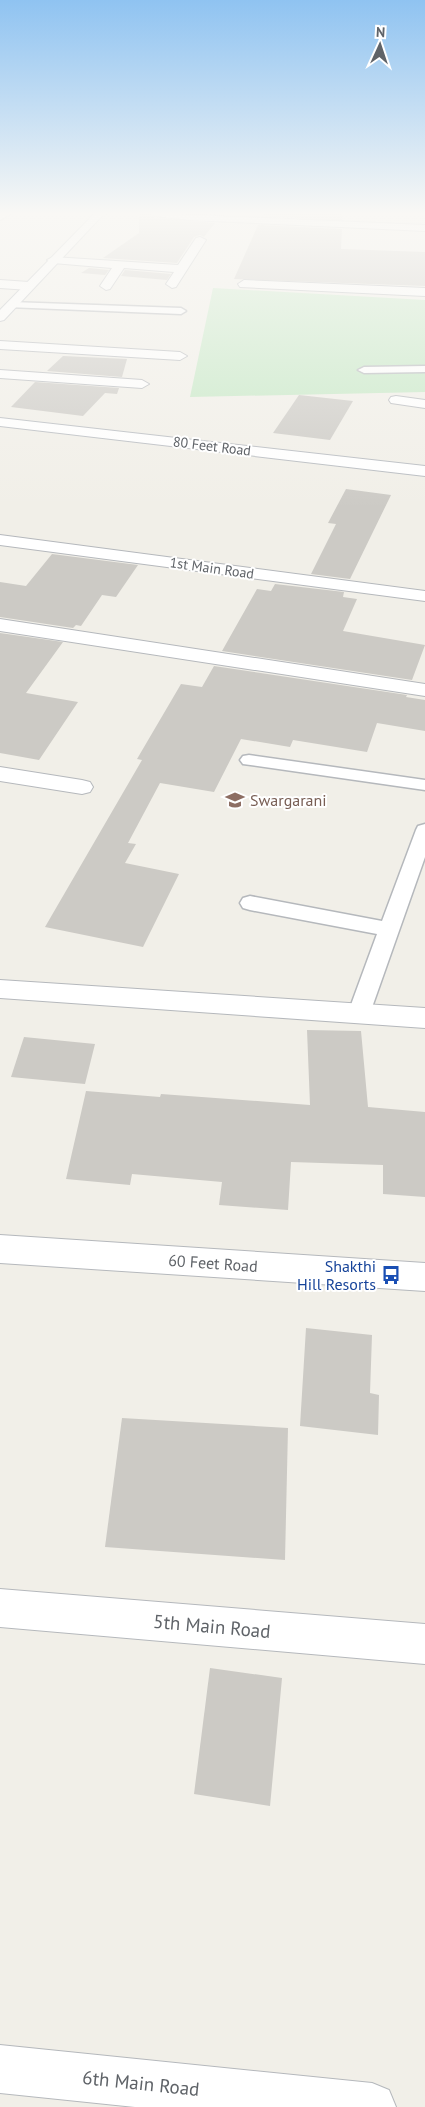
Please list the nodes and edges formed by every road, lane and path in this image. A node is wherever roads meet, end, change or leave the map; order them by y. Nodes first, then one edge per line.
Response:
1 (0, 345) edge
2 (180, 356) dead end
3 (425, 369) edge
4 (364, 370) dead end
5 (0, 374) edge
6 (142, 384) dead end
7 (396, 400) dead end
8 (425, 404) edge
9 (0, 422) edge
10 (0, 437) edge
11 (425, 471) edge
12 (425, 485) edge
13 (0, 540) edge
14 (425, 596) edge
15 (0, 625) edge
16 (425, 690) edge
17 (249, 760) dead end
18 (0, 774) edge
19 (425, 785) edge
20 (82, 787) dead end
21 (425, 830) edge
22 (250, 903) dead end
23 (389, 929) junction
24 (0, 989) edge
25 (359, 1013) junction
26 (425, 1018) edge
27 (0, 1249) edge
28 (425, 1278) edge
29 (0, 1608) edge
30 (425, 1644) edge
31 (0, 2069) edge
32 (372, 2107) edge

1 - 2 street
3 - 4 lane
5 - 6 street
7 - 8 street
9 - 11 street, 80 Feet Road
10 - 12 street, 80 Feet Road
13 - 14 street, 1st Main Road
15 - 16 street
17 - 19 lane
18 - 20 street
21 - 23 lane
22 - 23 lane
23 - 25 lane
24 - 25 street
25 - 26 street
27 - 28 street, 60 Feet Road
29 - 30 street, 5th Main Road
31 - 32 street, 6th Main Road

